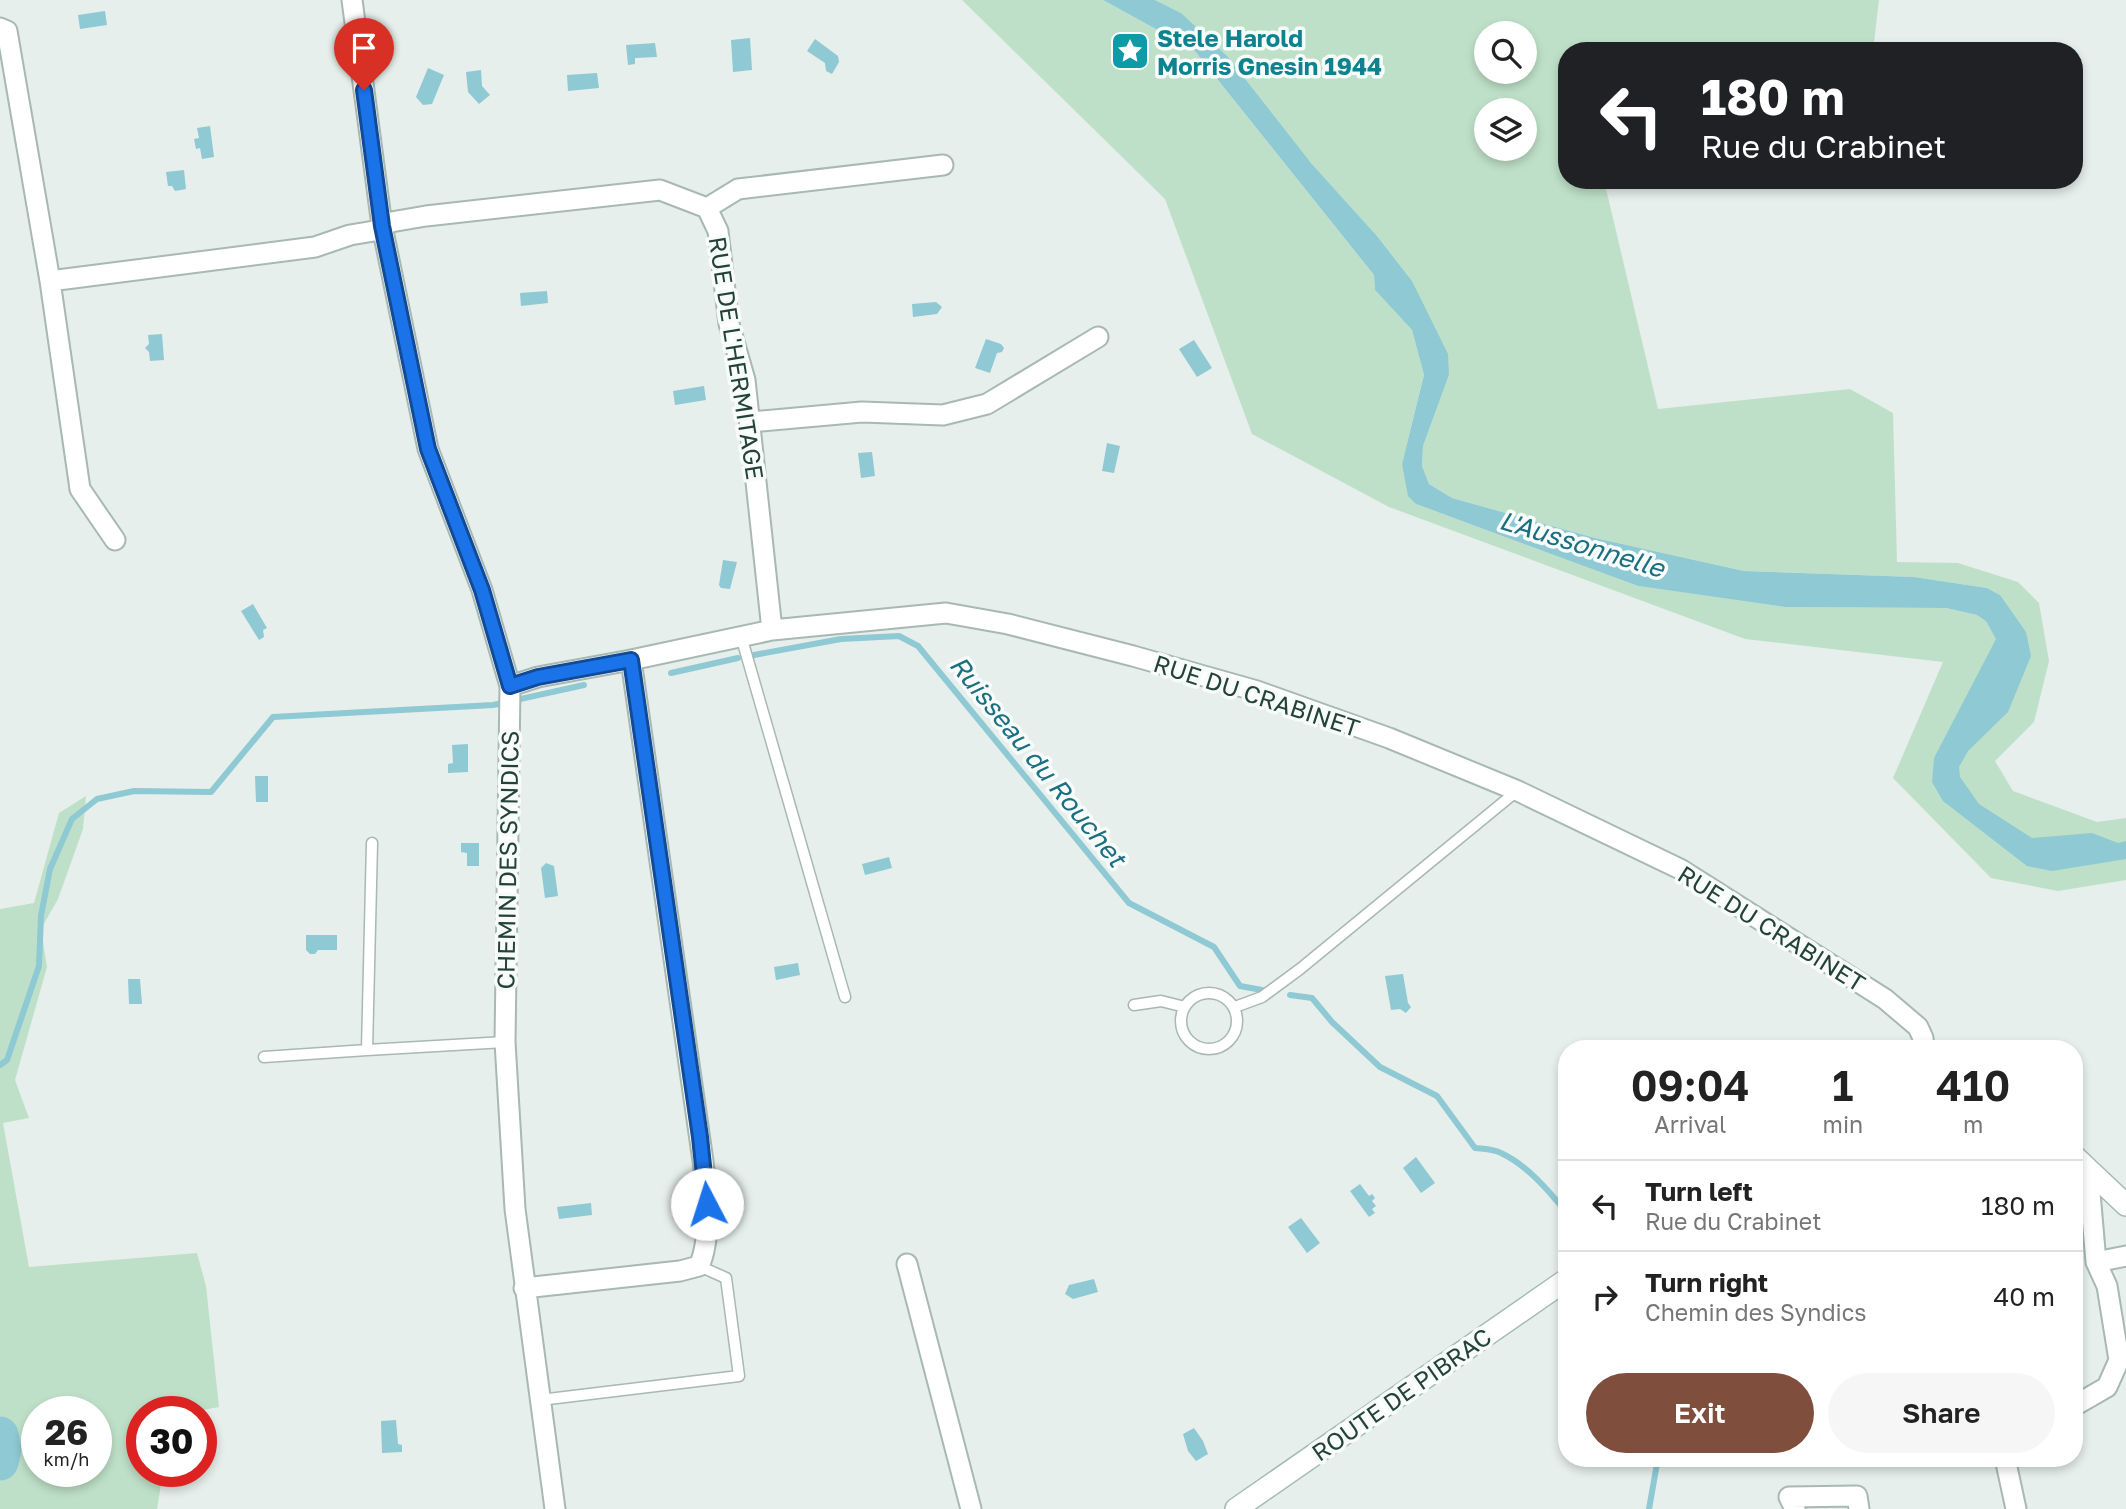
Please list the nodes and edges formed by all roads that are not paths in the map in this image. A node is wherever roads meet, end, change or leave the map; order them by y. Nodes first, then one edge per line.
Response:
1 (352, 0) edge
2 (0, 28) edge
3 (943, 165) dead end
4 (707, 208) junction
5 (382, 226) junction
6 (50, 281) junction
7 (1098, 337) dead end
8 (751, 422) junction
9 (115, 540) dead end
10 (772, 630) junction
11 (741, 636) junction
12 (631, 660) junction
13 (509, 696) junction
14 (1518, 791) junction
15 (372, 843) dead end
16 (845, 997) dead end
17 (1135, 1005) dead end
18 (1185, 1007) junction
19 (1235, 1007) junction
20 (1923, 1040) edge
21 (505, 1042) junction
22 (367, 1050) junction
23 (264, 1057) dead end
24 (2083, 1165) edge
25 (2083, 1176) edge
26 (2126, 1205) edge
27 (2126, 1256) edge
28 (2096, 1262) junction
29 (907, 1264) dead end
30 (699, 1266) junction
31 (1558, 1286) edge
32 (524, 1288) junction
33 (540, 1400) junction
34 (2083, 1401) edge
35 (2006, 1467) edge
36 (555, 1509) edge
37 (971, 1509) edge
38 (1236, 1509) edge
39 (1796, 1509) edge
40 (1859, 1509) edge
41 (2017, 1509) edge

1 - 5 street, CHEMIN DES SYNDICS
2 - 6 street
3 - 4 street
4 - 5 street, RUE DE L'HERMITAGE
4 - 8 street, RUE DE L'HERMITAGE
5 - 6 street, RUE DE L'HERMITAGE
5 - 13 street, CHEMIN DES SYNDICS
6 - 9 street
7 - 8 street
8 - 10 street, RUE DE L'HERMITAGE
10 - 11 street, RUE DU CRABINET
10 - 14 street, RUE DU CRABINET
11 - 12 street, RUE DU CRABINET
11 - 16 lane
12 - 13 street, RUE DU CRABINET
12 - 30 street
13 - 21 street, CHEMIN DES SYNDICS
14 - 19 lane
14 - 20 street, RUE DU CRABINET
15 - 22 lane
17 - 18 lane
18 - 19 lane
18 - 19 lane
21 - 22 lane
21 - 32 street, CHEMIN DES SYNDICS
22 - 23 lane
24 - 26 main road
25 - 28 street
27 - 28 street
28 - 34 street
29 - 37 street
30 - 32 street
30 - 33 lane
31 - 38 main road, ROUTE DE PIBRAC
32 - 33 street, CHEMIN DES SYNDICS
33 - 36 street, CHEMIN DES SYNDICS
35 - 41 street
39 - 40 street

